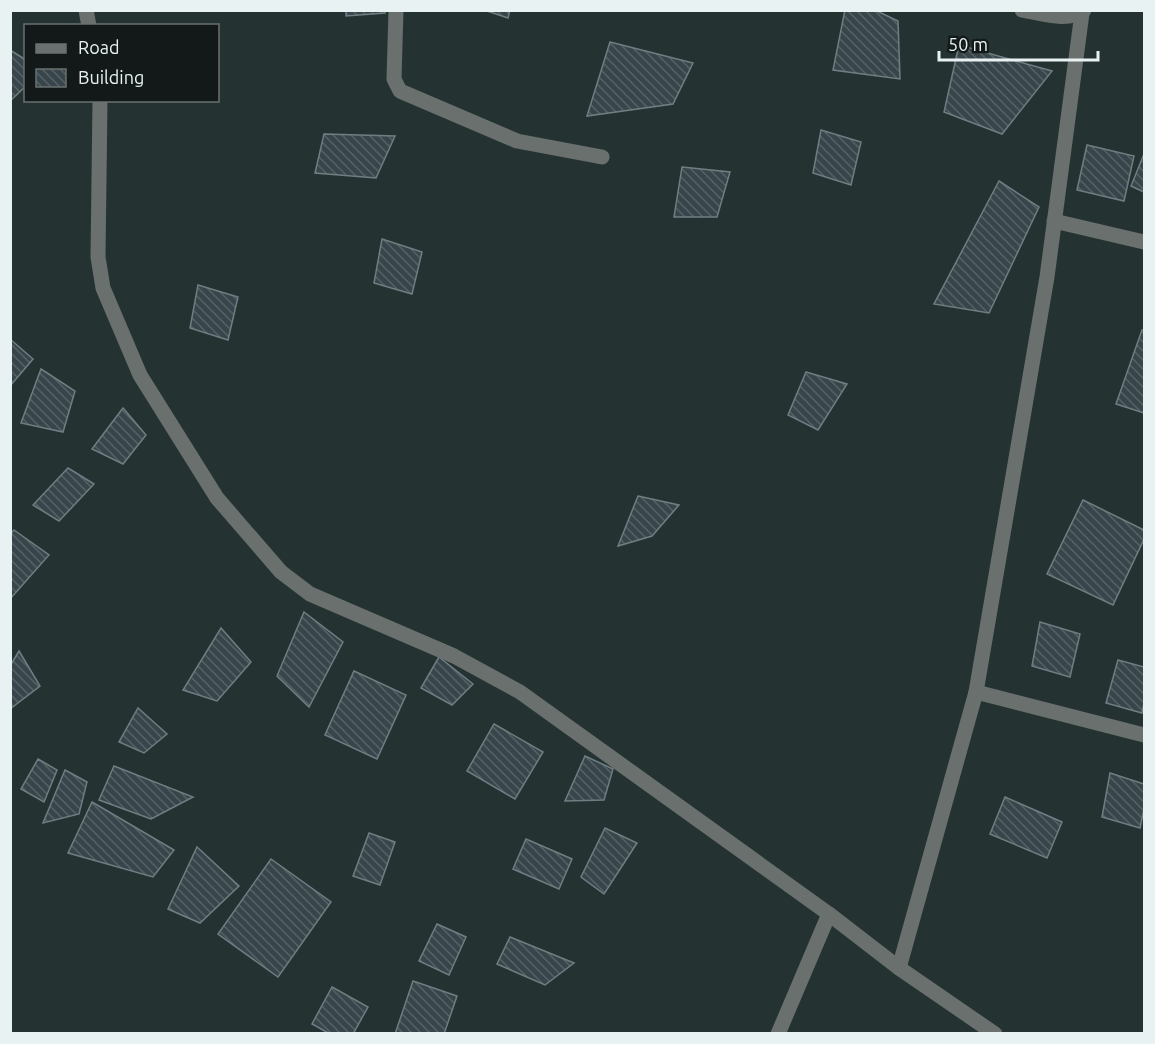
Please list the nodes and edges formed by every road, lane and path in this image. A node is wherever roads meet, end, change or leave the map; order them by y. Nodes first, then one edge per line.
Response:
1 (396, 10) edge
2 (1022, 10) edge
3 (1083, 12) edge
4 (100, 102) edge
5 (602, 157) dead end
6 (1054, 221) junction
7 (1144, 242) edge
8 (976, 692) junction
9 (1144, 735) edge
10 (829, 914) junction
11 (899, 968) junction
12 (778, 1034) edge
13 (995, 1034) edge

1 - 5 street
2 - 3 street
3 - 6 street
4 - 10 street
6 - 7 street
6 - 8 street
8 - 9 street
8 - 11 street
10 - 11 street
10 - 12 street
11 - 13 street

